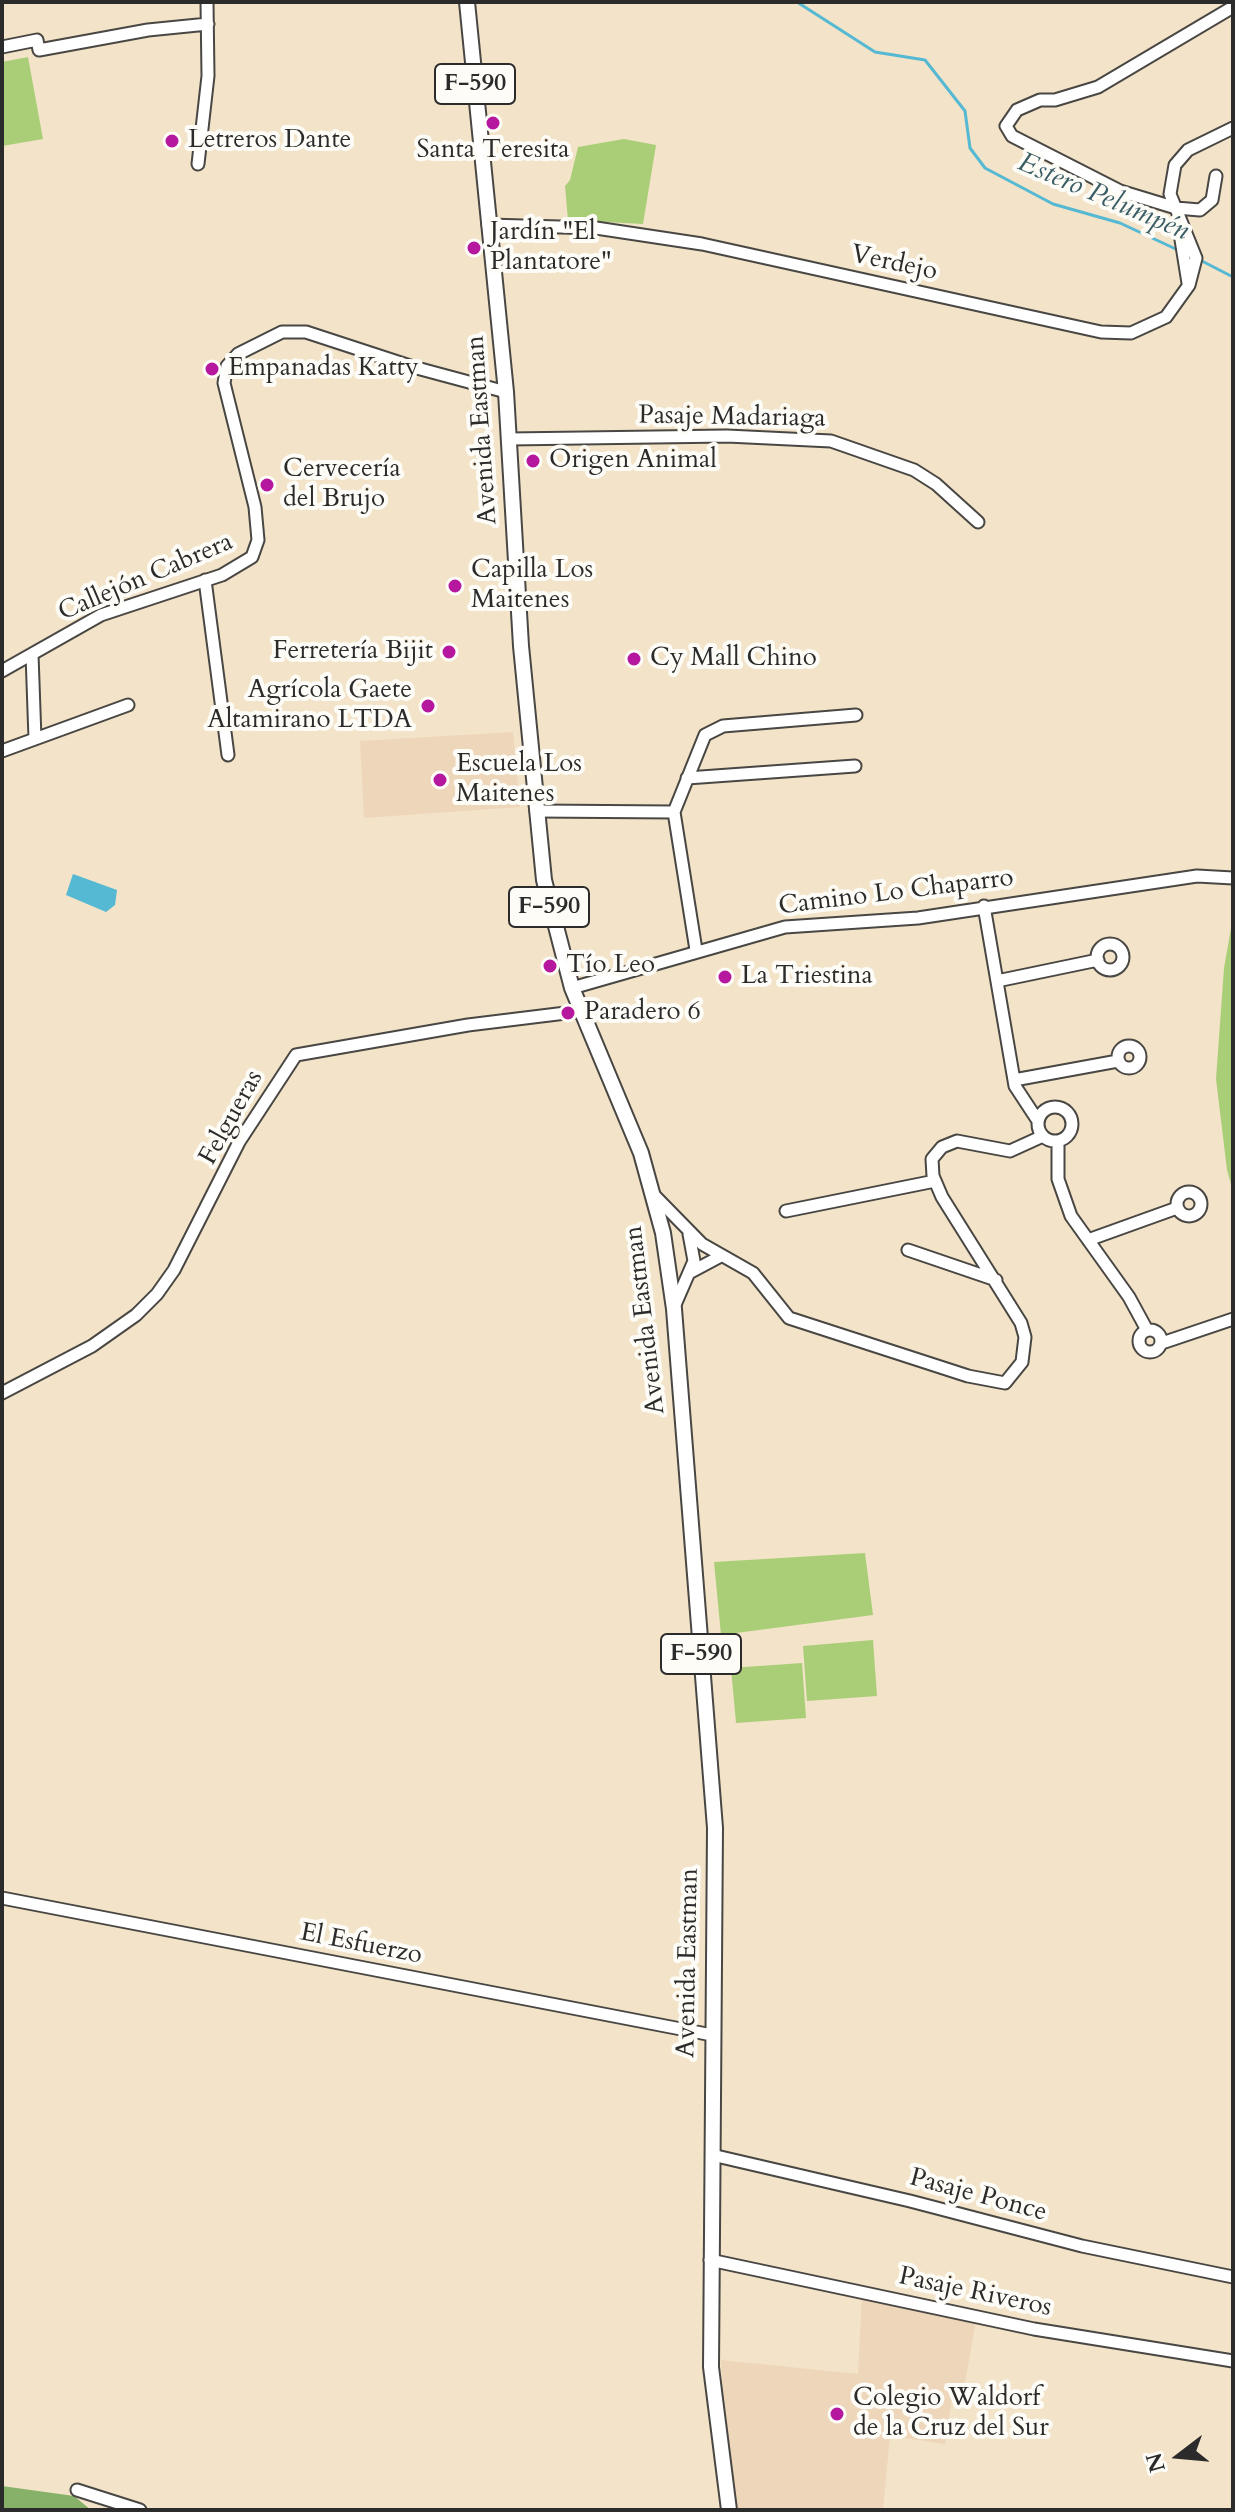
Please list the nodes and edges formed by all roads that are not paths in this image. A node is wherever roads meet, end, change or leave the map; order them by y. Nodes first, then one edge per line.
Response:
1 (207, 2) edge
2 (467, 2) edge
3 (1233, 7) edge
4 (208, 24) junction
5 (2, 47) edge
6 (1233, 128) edge
7 (198, 164) dead end
8 (1216, 176) dead end
9 (1176, 208) junction
10 (488, 225) junction
11 (506, 392) junction
12 (509, 439) junction
13 (978, 522) dead end
14 (205, 580) junction
15 (32, 654) junction
16 (2, 671) edge
17 (128, 705) dead end
18 (856, 715) dead end
19 (35, 739) junction
20 (2, 751) edge
21 (228, 755) dead end
22 (855, 766) dead end
23 (687, 778) junction
24 (536, 811) junction
25 (674, 812) junction
26 (1233, 878) edge
27 (984, 906) junction
28 (696, 950) junction
29 (1098, 960) dead end
30 (997, 981) junction
31 (572, 988) junction
32 (582, 1011) junction
33 (1118, 1061) dead end
34 (1014, 1080) junction
35 (1038, 1121) junction
36 (1043, 1136) junction
37 (1058, 1141) junction
38 (935, 1181) junction
39 (653, 1194) junction
40 (1177, 1208) dead end
41 (786, 1211) dead end
42 (688, 1229) junction
43 (1088, 1240) junction
44 (908, 1250) dead end
45 (721, 1256) junction
46 (691, 1273) junction
47 (996, 1280) junction
48 (674, 1309) junction
49 (1233, 1319) edge
50 (1147, 1330) junction
51 (1162, 1343) junction
52 (2, 1393) edge
53 (2, 1898) edge
54 (712, 2035) junction
55 (712, 2155) junction
56 (710, 2260) junction
57 (1233, 2277) edge
58 (1233, 2361) edge
59 (77, 2490) dead end
60 (140, 2510) edge
61 (729, 2510) edge

1 - 4 street
2 - 10 main road, Avenida Eastman / F-590
3 - 9 street
4 - 5 street
4 - 7 street
6 - 9 street
8 - 9 street
9 - 10 street, Verdejo
10 - 11 main road, Avenida Eastman / F-590
11 - 12 main road, Avenida Eastman / F-590
11 - 14 street, Callejón Cabrera
12 - 13 street, Pasaje Madariaga
12 - 24 main road, Avenida Eastman / F-590
14 - 15 street, Callejón Cabrera
14 - 21 street
15 - 16 street, Callejón Cabrera
15 - 19 street
17 - 19 street
18 - 23 street
19 - 20 street
22 - 23 street
23 - 25 street
24 - 25 street
24 - 31 main road, Avenida Eastman / F-590
25 - 28 street
26 - 27 street, Camino Lo Chaparro
27 - 28 street, Camino Lo Chaparro
27 - 30 street
28 - 31 street, Camino Lo Chaparro
29 - 30 street
30 - 34 street
31 - 32 main road, Avenida Eastman / F-590
32 - 39 main road, Avenida Eastman / F-590
32 - 52 street, Felgueras
33 - 34 street
34 - 35 street
35 - 36 street
35 - 37 street
36 - 37 street
36 - 38 street
37 - 43 street
38 - 41 street
38 - 47 street
39 - 42 street
39 - 48 main road, Avenida Eastman / F-590
40 - 43 street
42 - 45 street
42 - 46 street
43 - 50 street
44 - 47 street
45 - 46 street
45 - 47 street
46 - 48 street
48 - 54 main road, Avenida Eastman / F-590
49 - 51 street
50 - 51 street
50 - 51 street
53 - 54 street, El Esfuerzo
54 - 55 main road, Avenida Eastman / F-590
55 - 56 main road, Avenida Eastman / F-590
55 - 57 street, Pasaje Ponce
56 - 58 street, Pasaje Riveros
56 - 61 main road, Avenida Eastman / F-590
59 - 60 street

